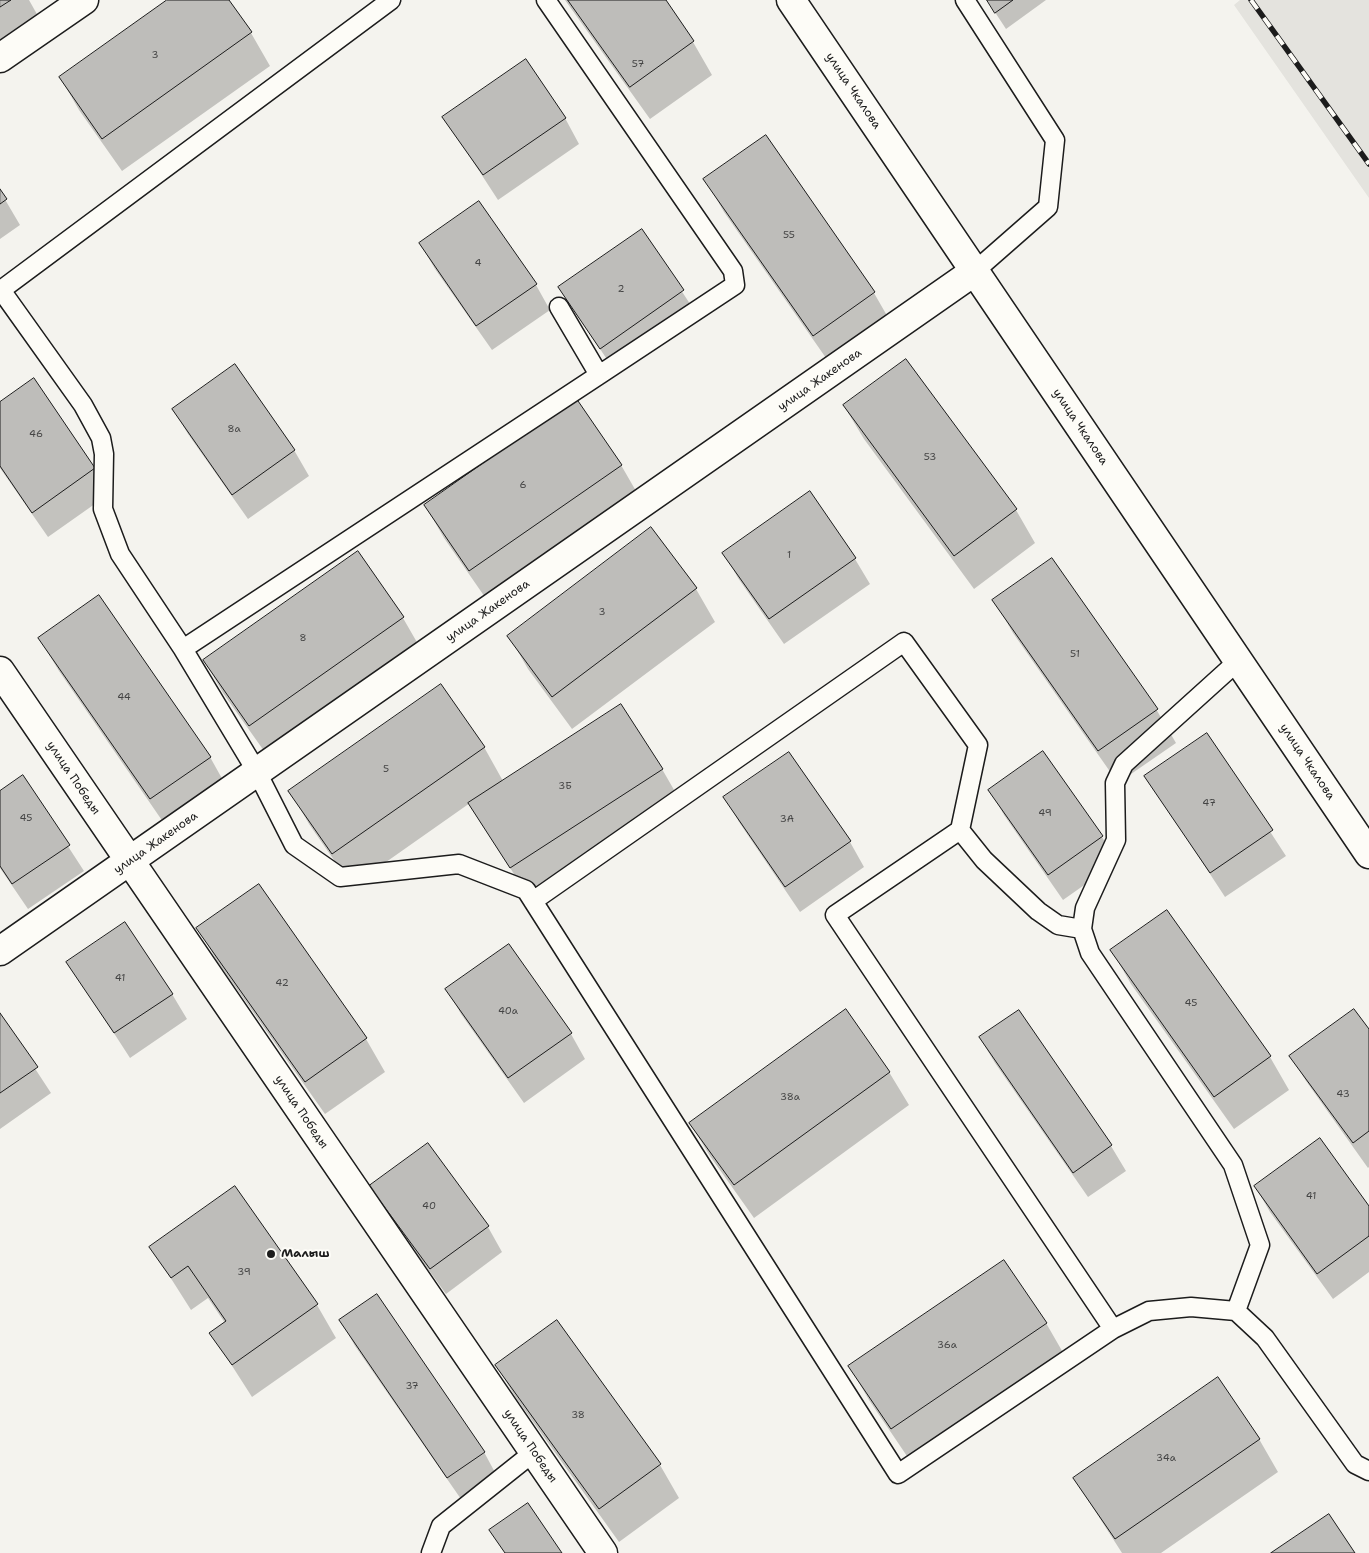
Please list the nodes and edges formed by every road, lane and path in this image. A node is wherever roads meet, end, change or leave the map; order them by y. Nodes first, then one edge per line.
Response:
1 (84, 0) edge
2 (391, 0) edge
3 (546, 0) edge
4 (791, 0) edge
5 (965, 0) edge
6 (0, 58) edge
7 (975, 271) junction
8 (559, 306) dead end
9 (599, 375) junction
10 (183, 649) junction
11 (1238, 661) junction
12 (0, 671) edge
13 (257, 772) junction
14 (960, 830) junction
15 (1369, 854) edge
16 (130, 862) junction
17 (533, 901) junction
18 (1082, 929) junction
19 (0, 951) edge
20 (1236, 1311) junction
21 (1113, 1329) junction
22 (534, 1452) junction
23 (1369, 1471) edge
24 (431, 1553) edge
25 (604, 1553) edge

1 - 6 street
2 - 10 lane
3 - 9 lane
4 - 7 street, улица Чкалова
5 - 7 lane
7 - 11 street, улица Чкалова
7 - 13 street, улица Жакенова
8 - 9 lane
9 - 10 lane
10 - 13 lane
11 - 15 street, улица Чкалова
11 - 18 lane
12 - 16 street, улица Победы
13 - 16 street, улица Жакенова
13 - 17 lane
14 - 17 lane
14 - 18 lane
14 - 21 lane
16 - 19 street, улица Жакенова
16 - 22 street, улица Победы
17 - 21 lane
18 - 20 lane
20 - 21 lane
20 - 23 lane
22 - 24 lane
22 - 25 street, улица Победы

